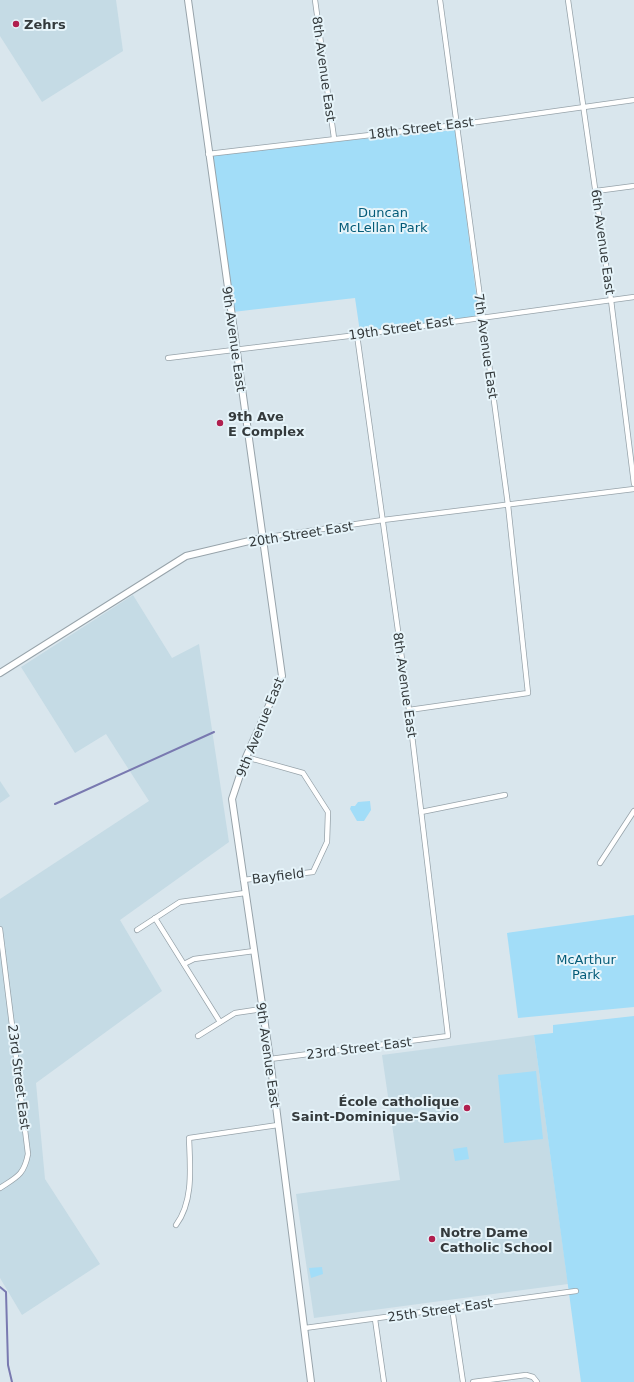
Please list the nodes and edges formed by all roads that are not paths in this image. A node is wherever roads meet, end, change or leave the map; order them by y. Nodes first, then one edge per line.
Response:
1 (188, 0) edge
2 (315, 0) edge
3 (440, 0) edge
4 (568, 0) edge
5 (634, 100) edge
6 (582, 107) junction
7 (456, 125) junction
8 (334, 138) junction
9 (208, 154) junction
10 (634, 186) edge
11 (596, 191) junction
12 (634, 297) edge
13 (611, 300) junction
14 (482, 317) junction
15 (357, 335) junction
16 (235, 349) junction
17 (168, 358) dead end
18 (634, 484) edge
19 (634, 488) edge
20 (508, 505) junction
21 (383, 520) junction
22 (262, 538) junction
23 (0, 673) edge
24 (409, 710) junction
25 (246, 757) junction
26 (505, 795) dead end
27 (634, 811) edge
28 (421, 812) junction
29 (600, 863) dead end
30 (243, 880) junction
31 (245, 893) junction
32 (155, 918) junction
33 (0, 929) edge
34 (137, 930) dead end
35 (254, 951) junction
36 (184, 964) junction
37 (262, 1009) junction
38 (220, 1022) junction
39 (198, 1036) dead end
40 (448, 1036) joint
41 (270, 1060) junction
42 (278, 1125) junction
43 (0, 1188) edge
44 (176, 1225) dead end
45 (576, 1292) dead end
46 (452, 1308) junction
47 (375, 1319) junction
48 (305, 1328) junction
49 (311, 1382) edge
50 (384, 1382) edge
51 (462, 1382) edge
52 (472, 1382) edge
53 (537, 1382) edge

1 - 9 street, 9th Avenue East
2 - 8 street, 8th Avenue East
3 - 7 street, 7th Avenue East
4 - 6 street, 6th Avenue East
5 - 6 street, 18th Street East
6 - 7 street, 18th Street East
6 - 11 street, 6th Avenue East
7 - 8 street, 18th Street East
7 - 14 street, 7th Avenue East
8 - 9 street, 18th Street East
9 - 16 street, 9th Avenue East
10 - 11 street
11 - 13 street, 6th Avenue East
12 - 13 street, 19th Street East
13 - 14 street, 19th Street East
13 - 18 street, 6th Avenue East
14 - 15 street, 19th Street East
14 - 20 street, 7th Avenue East
15 - 16 street, 19th Street East
15 - 21 street, 8th Avenue East
16 - 17 street, 19th Street East
16 - 22 street, 9th Avenue East
19 - 20 street, 20th Street East
20 - 21 street, 20th Street East
20 - 24 street, 7th Avenue East
21 - 22 street, 20th Street East
21 - 24 street, 8th Avenue East
22 - 23 street, 20th Street East
22 - 25 street, 9th Avenue East
24 - 28 street, 8th Avenue East
25 - 30 street, 9th Avenue East
25 - 30 street, Bayfield
26 - 28 street
27 - 29 street
28 - 40 street, 8th Avenue East
30 - 31 street, 9th Avenue East
31 - 32 street
31 - 35 street, 9th Avenue East
32 - 34 street
32 - 36 street
33 - 43 street, 23rd Street East
35 - 36 street
35 - 37 street, 9th Avenue East
36 - 38 street
37 - 38 street
37 - 41 street, 9th Avenue East
38 - 39 street
40 - 41 street, 23rd Street East
41 - 42 street, 9th Avenue East
42 - 44 street
42 - 48 street, 9th Avenue East
45 - 46 street, 25th Street East
46 - 47 street, 25th Street East
46 - 51 street
47 - 48 street, 25th Street East
47 - 50 street
48 - 49 street, 9th Avenue East
52 - 53 street

